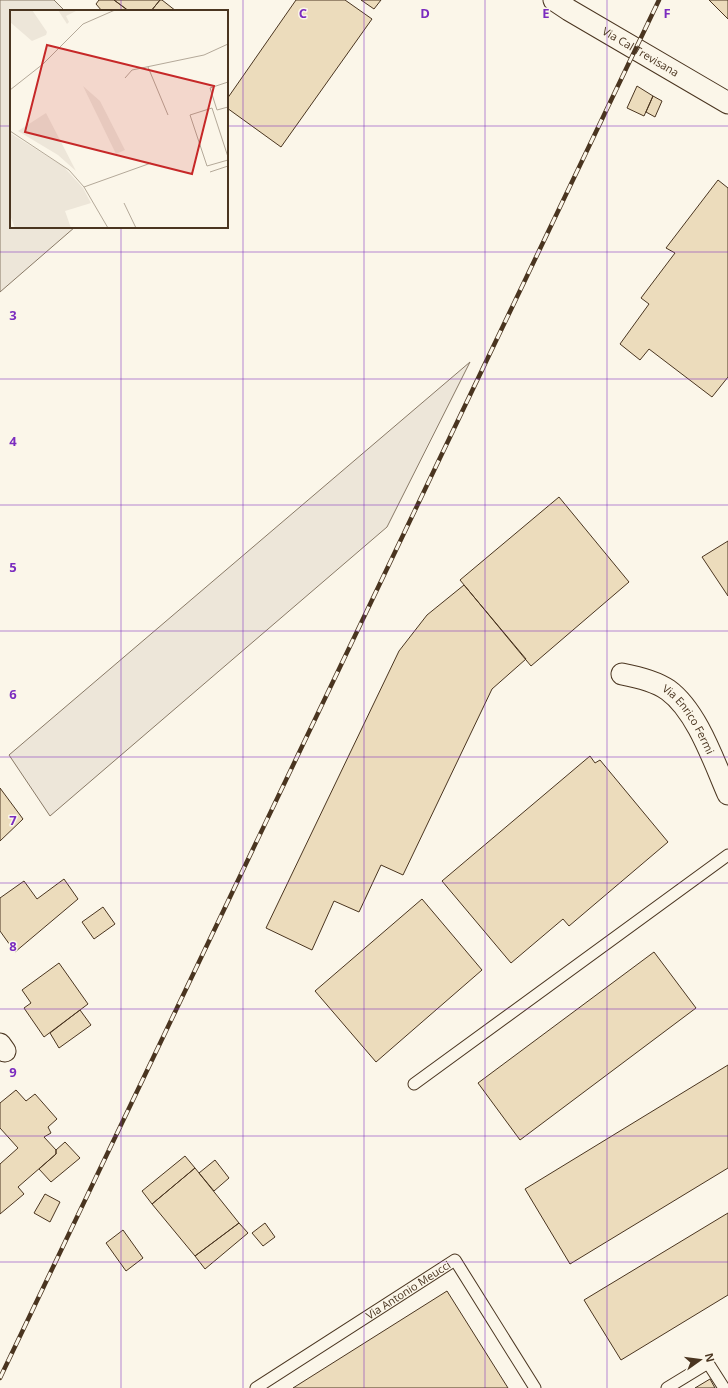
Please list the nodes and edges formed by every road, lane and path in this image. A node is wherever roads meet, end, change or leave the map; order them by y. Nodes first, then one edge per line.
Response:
1 (554, 0) edge
2 (728, 103) edge
3 (622, 674) dead end
4 (728, 794) edge
5 (728, 855) edge
6 (414, 1084) dead end
7 (256, 1388) edge
8 (535, 1388) edge
9 (667, 1388) edge
10 (724, 1388) edge

1 - 2 street, Via Cal Trevisana
3 - 4 street, Via Enrico Fermi
5 - 6 lane
7 - 8 lane, Via Antonio Meucci
9 - 10 lane

